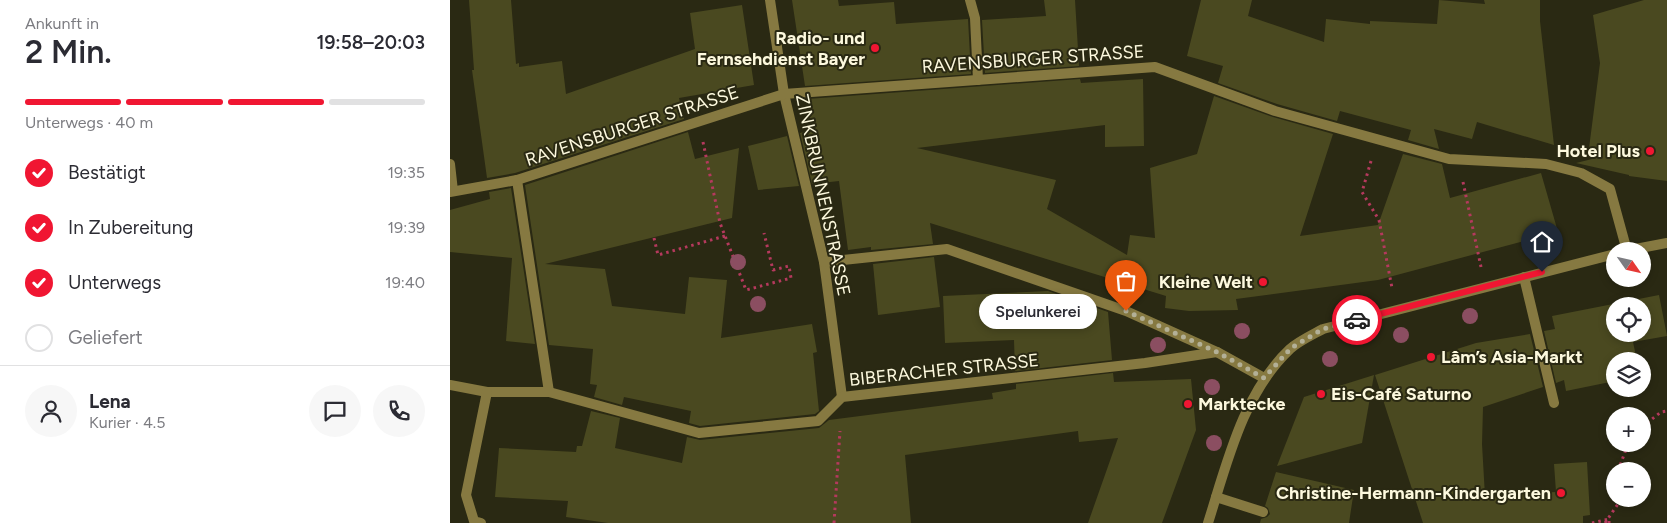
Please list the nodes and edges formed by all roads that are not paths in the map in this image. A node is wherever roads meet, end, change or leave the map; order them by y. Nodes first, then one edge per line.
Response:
1 (770, 0) edge
2 (970, 0) edge
3 (978, 80) junction
4 (784, 94) junction
5 (450, 164) edge
6 (517, 180) junction
7 (452, 192) edge
8 (1624, 242) edge
9 (1667, 244) edge
10 (1651, 247) edge
11 (1606, 256) edge
12 (824, 262) junction
13 (1524, 277) junction
14 (1217, 352) junction
15 (1264, 378) junction
16 (450, 385) edge
17 (487, 392) junction
18 (549, 392) junction
19 (842, 397) junction
20 (1554, 403) dead end
21 (1216, 497) junction
22 (1263, 512) dead end
23 (481, 523) edge
24 (1210, 523) edge

1 - 4 street, ZINKBRUNNENSTRASSE
2 - 3 street
3 - 4 street, RAVENSBURGER STRASSE
3 - 8 street, RAVENSBURGER STRASSE
4 - 6 street, RAVENSBURGER STRASSE
4 - 12 street, ZINKBRUNNENSTRASSE
5 - 7 street
6 - 7 street, RAVENSBURGER STRASSE
6 - 18 street
9 - 10 street
11 - 13 street
12 - 14 street
12 - 19 street, ZINKBRUNNENSTRASSE
13 - 15 street
13 - 20 street
14 - 15 street
14 - 19 street, BIBERACHER STRASSE
15 - 21 street
16 - 17 street, BIBERACHER STRASSE
17 - 18 street, BIBERACHER STRASSE
17 - 23 street
18 - 19 street, BIBERACHER STRASSE
21 - 22 street
21 - 24 street

